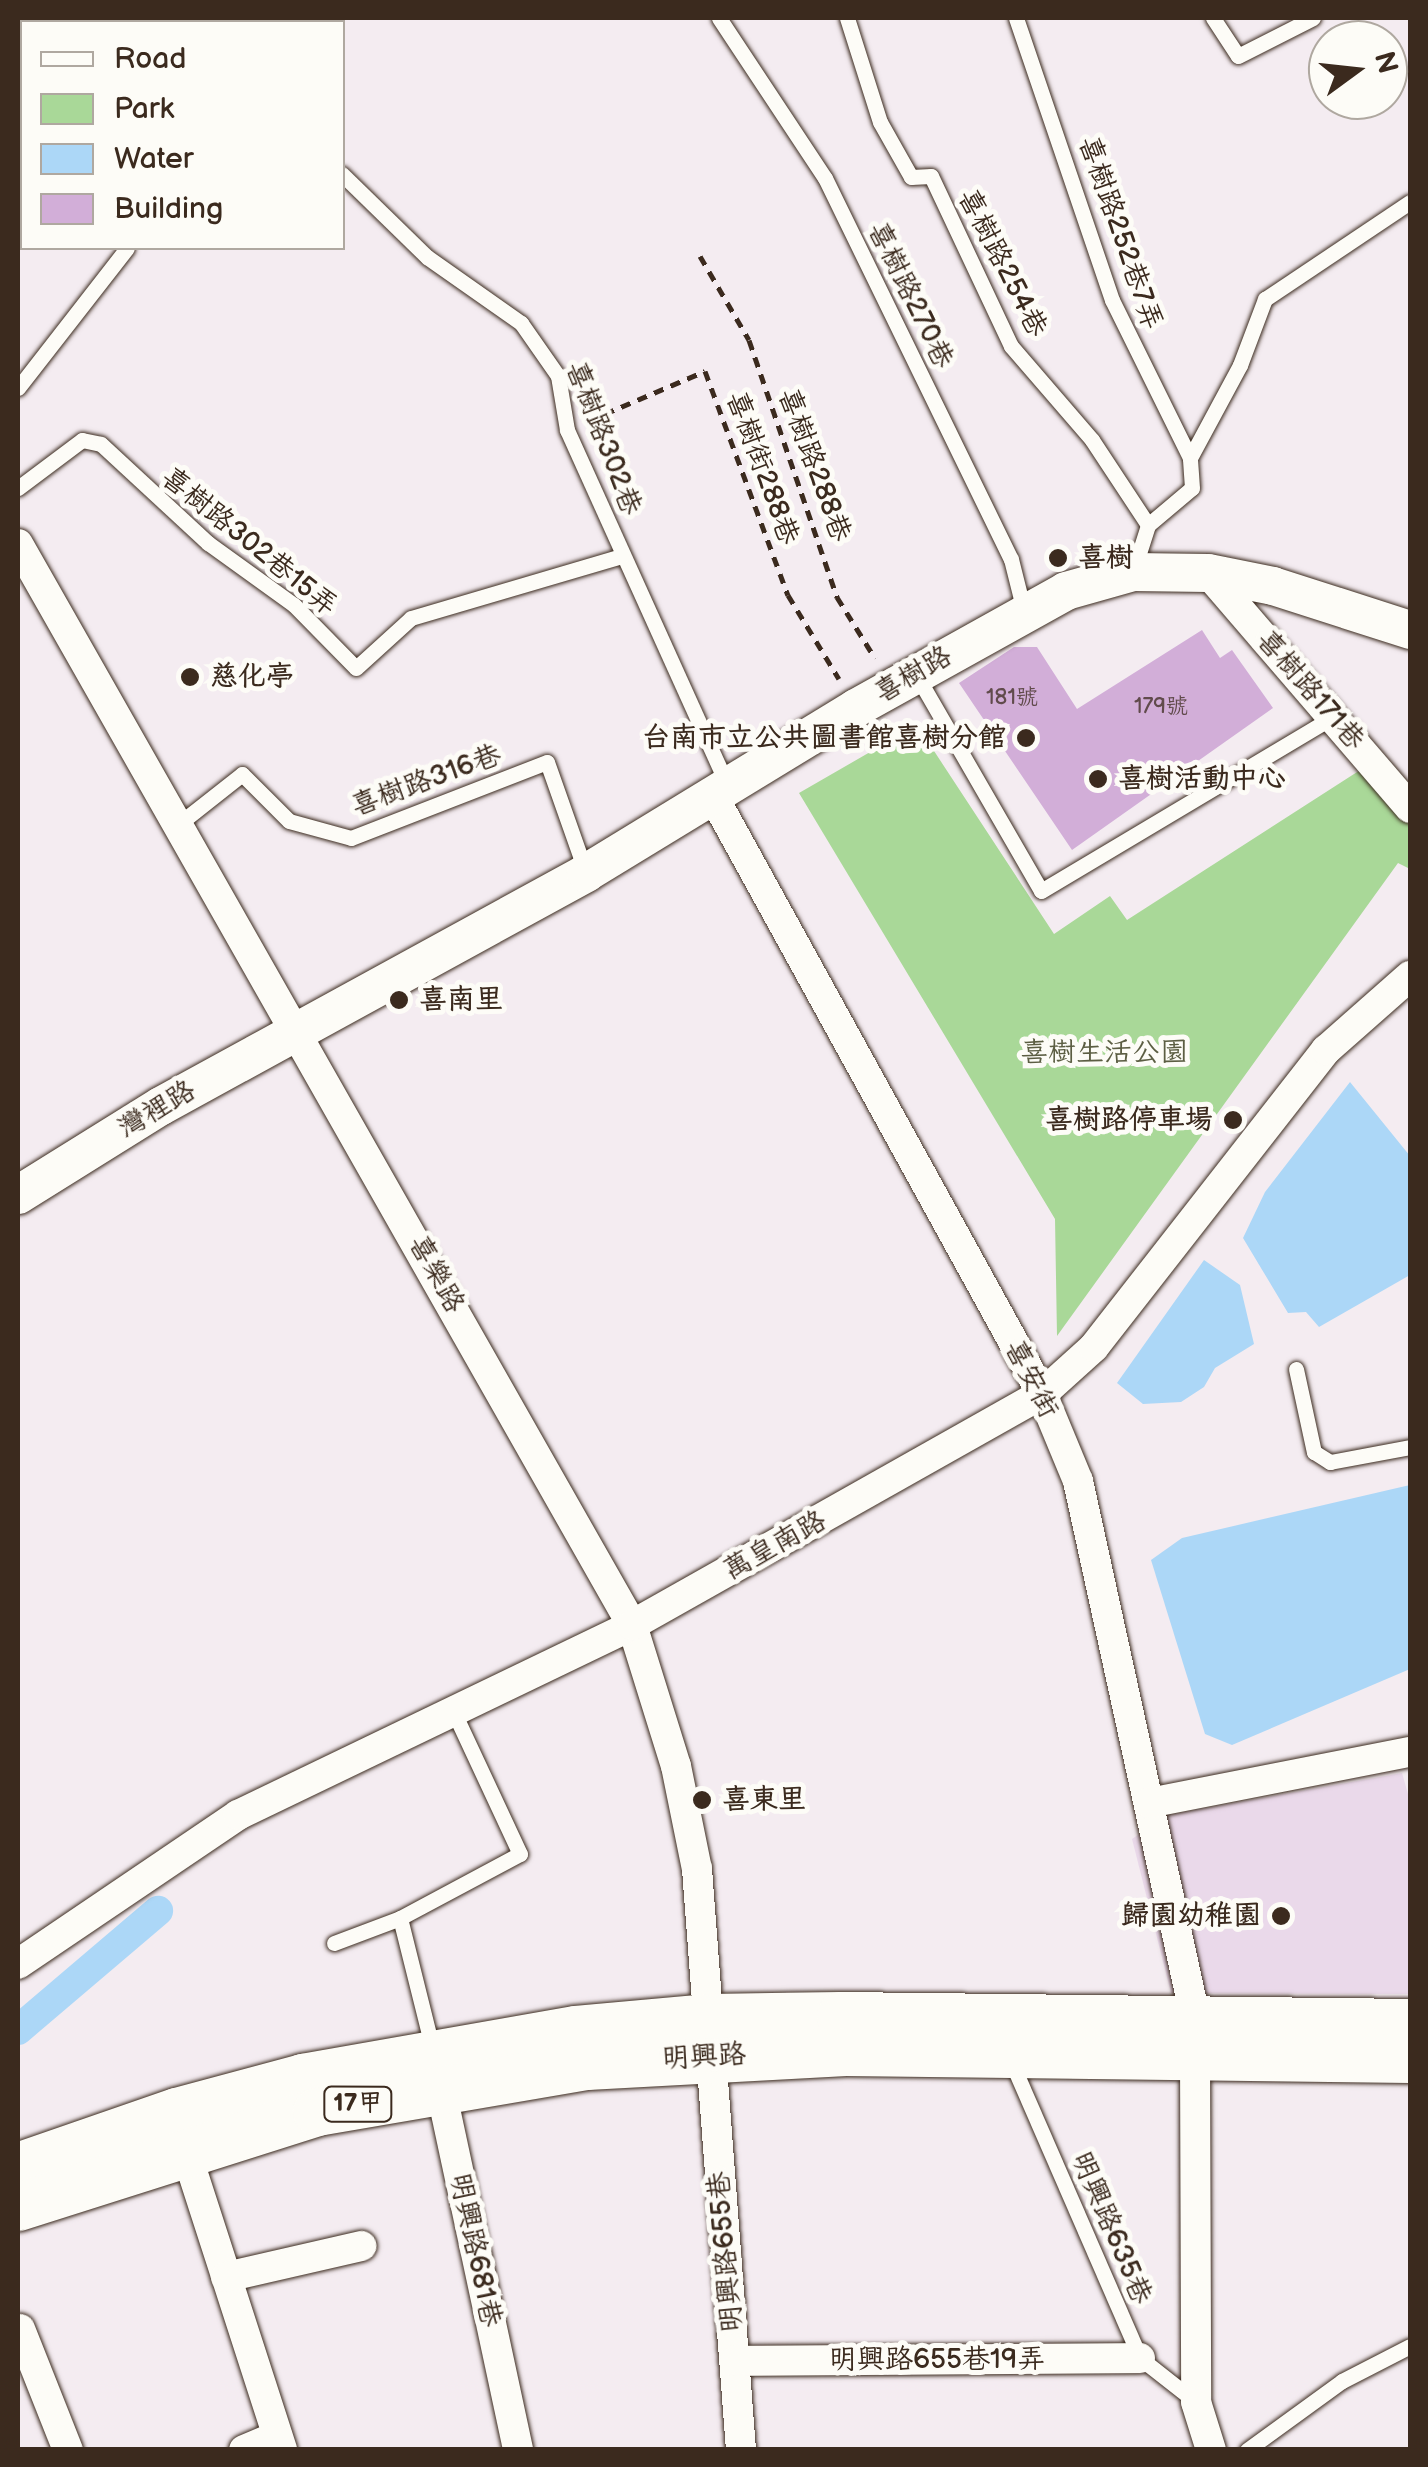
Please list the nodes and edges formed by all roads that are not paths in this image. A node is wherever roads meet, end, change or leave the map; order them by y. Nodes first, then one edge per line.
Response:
1 (719, 18) edge
2 (846, 18) edge
3 (1016, 18) edge
4 (1213, 18) edge
5 (1314, 18) edge
6 (345, 177) edge
7 (1410, 202) edge
8 (125, 250) edge
9 (18, 388) edge
10 (1190, 458) junction
11 (18, 488) edge
12 (1148, 525) junction
13 (18, 544) edge
14 (622, 556) junction
15 (1133, 572) junction
16 (1208, 573) junction
17 (1024, 611) junction
18 (1410, 630) edge
19 (904, 680) junction
20 (1335, 716) junction
21 (721, 791) junction
22 (1410, 808) edge
23 (180, 823) junction
24 (586, 873) junction
25 (1410, 976) edge
26 (299, 1028) junction
27 (18, 1195) edge
28 (1296, 1369) dead end
29 (1042, 1394) junction
30 (1410, 1447) edge
31 (632, 1625) junction
32 (453, 1708) junction
33 (1410, 1752) edge
34 (1148, 1803) junction
35 (400, 1918) junction
36 (334, 1943) dead end
37 (18, 1964) edge
38 (1410, 2023) edge
39 (710, 2036) junction
40 (1196, 2038) junction
41 (1008, 2053) junction
42 (1410, 2059) edge
43 (437, 2069) junction
44 (185, 2149) junction
45 (18, 2167) edge
46 (18, 2207) edge
47 (361, 2246) dead end
48 (226, 2277) junction
49 (20, 2329) edge
50 (1410, 2346) edge
51 (1140, 2358) junction
52 (735, 2361) junction
53 (1196, 2402) junction
54 (279, 2443) edge
55 (68, 2450) edge
56 (244, 2450) edge
57 (518, 2450) edge
58 (742, 2450) edge
59 (1212, 2450) edge
60 (1247, 2450) edge

1 - 17 lane, 喜樹路270巷
2 - 12 lane, 喜樹路254巷
3 - 10 lane, 喜樹路252巷7弄
4 - 5 lane
6 - 14 lane, 喜樹路302巷
7 - 10 lane
8 - 9 lane
10 - 12 lane
11 - 14 lane, 喜樹路302巷15弄
12 - 15 lane
13 - 23 street, 喜樂路
14 - 21 lane, 喜樹路302巷
15 - 16 street, 喜樹路
15 - 17 street, 喜樹路
16 - 18 street, 喜樹路
16 - 20 street, 喜樹路171巷
17 - 19 street, 喜樹路
19 - 20 lane
19 - 21 street, 喜樹路
20 - 22 street, 喜樹路171巷
21 - 24 street, 喜樹路
21 - 29 street, 喜安街
23 - 24 lane, 喜樹路316巷
23 - 26 street, 喜樂路
24 - 26 street, 喜樹路
25 - 29 street, 萬皇南路
26 - 27 street, 灣裡路
26 - 31 street, 喜樂路
28 - 30 lane
29 - 31 street, 萬皇南路
29 - 34 street, 喜安街
31 - 32 street, 萬皇南路
31 - 39 street, 喜樂路
32 - 35 lane
32 - 37 street, 萬皇南路
33 - 34 street
34 - 40 street, 喜安街
35 - 36 lane
35 - 43 lane
38 - 40 main road, 明興路 / 17甲
39 - 40 main road, 明興路 / 17甲
39 - 41 main road, 明興路 / 17甲
39 - 43 main road, 明興路 / 17甲
39 - 52 street, 明興路655巷
40 - 41 main road, 明興路 / 17甲
40 - 42 main road, 明興路 / 17甲
40 - 53 street, 喜安街
41 - 51 lane, 明興路635巷
43 - 44 main road, 明興路 / 17甲
43 - 45 main road, 明興路 / 17甲
43 - 57 street, 明興路681巷
44 - 46 main road, 明興路 / 17甲
44 - 48 street
47 - 48 street
48 - 54 street
49 - 55 street
50 - 60 lane
51 - 52 street, 明興路655巷19弄
51 - 53 lane, 明興路635巷
52 - 58 street, 明興路655巷
53 - 59 street, 喜安街
54 - 56 street

